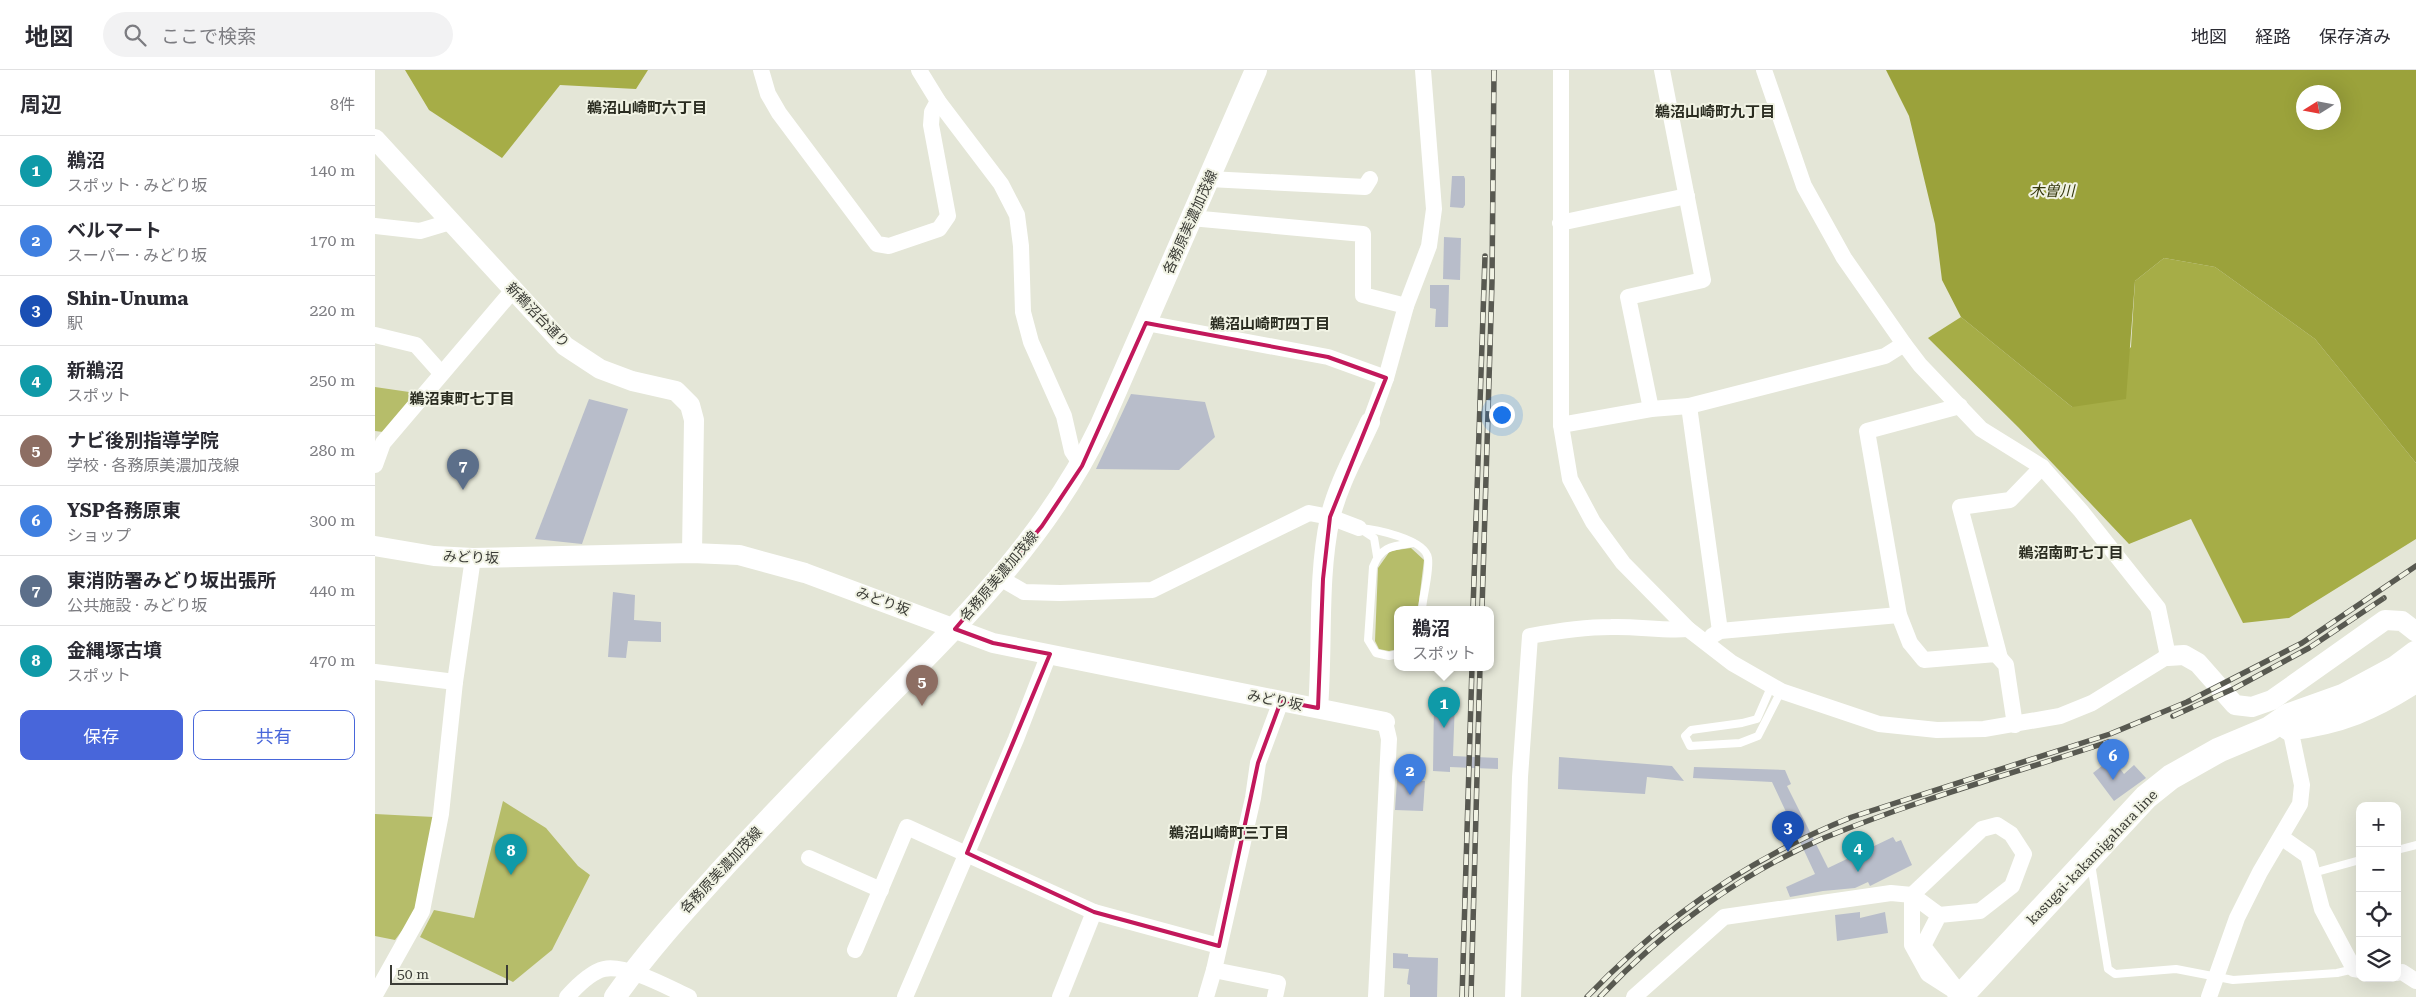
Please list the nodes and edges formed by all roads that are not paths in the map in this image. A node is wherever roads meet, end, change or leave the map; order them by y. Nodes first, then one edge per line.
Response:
1 (761, 70) edge
2 (919, 70) edge
3 (1256, 70) edge
4 (1423, 70) edge
5 (1561, 70) edge
6 (1661, 70) edge
7 (1764, 70) edge
8 (938, 101) junction
9 (375, 139) edge
10 (1209, 179) junction
11 (1370, 179) dead end
12 (1687, 196) junction
13 (1191, 218) junction
14 (450, 222) junction
15 (1560, 223) junction
16 (375, 226) edge
17 (514, 289) junction
18 (1407, 306) junction
19 (1147, 323) junction
20 (375, 335) edge
21 (1903, 344) junction
22 (441, 373) junction
23 (1386, 378) junction
24 (1689, 406) junction
25 (1960, 406) junction
26 (1651, 409) junction
27 (1370, 422) joint
28 (1561, 425) junction
29 (379, 440) edge
30 (375, 465) edge
31 (1081, 466) junction
32 (2042, 467) junction
33 (1330, 518) junction
34 (1359, 528) junction
35 (1413, 543) junction
36 (375, 546) edge
37 (692, 553) junction
38 (1377, 556) junction
39 (473, 558) junction
40 (1000, 578) junction
41 (1422, 606) edge
42 (1899, 615) junction
43 (955, 629) junction
44 (1688, 629) junction
45 (1720, 631) junction
46 (2416, 632) edge
47 (1703, 640) junction
48 (2416, 653) edge
49 (1049, 654) junction
50 (1394, 655) edge
51 (2168, 656) junction
52 (2000, 658) junction
53 (375, 672) edge
54 (2416, 680) edge
55 (455, 682) junction
56 (1776, 689) junction
57 (1281, 701) junction
58 (1318, 708) junction
59 (1385, 722) joint
60 (2015, 725) junction
61 (2280, 728) junction
62 (2281, 837) junction
63 (2416, 845) edge
64 (2401, 849) edge
65 (967, 853) junction
66 (2090, 857) junction
67 (809, 858) dead end
68 (2356, 861) edge
69 (2313, 873) junction
70 (881, 890) junction
71 (1912, 895) junction
72 (1094, 912) junction
73 (1939, 915) junction
74 (1219, 946) junction
75 (855, 950) dead end
76 (2356, 968) edge
77 (1213, 970) junction
78 (2356, 970) edge
79 (633, 972) junction
80 (2401, 972) edge
81 (2215, 976) junction
82 (2416, 981) edge
83 (375, 995) edge
84 (1961, 996) edge
85 (567, 997) edge
86 (615, 997) edge
87 (689, 997) edge
88 (905, 997) edge
89 (1060, 997) edge
90 (1206, 997) edge
91 (1275, 997) edge
92 (1376, 997) edge
93 (1513, 997) edge
94 (1634, 997) edge
95 (2209, 997) edge

1 - 8 street
2 - 8 street
3 - 10 main road, 各務原美濃加茂線
4 - 18 street
5 - 15 street
6 - 12 street
7 - 21 street
8 - 31 street
9 - 14 street, 新鵜沼台通り
10 - 11 street
10 - 13 main road, 各務原美濃加茂線
12 - 15 street
12 - 26 street
13 - 18 street
13 - 19 main road, 各務原美濃加茂線
14 - 16 street
14 - 17 street, 新鵜沼台通り
15 - 28 street
17 - 22 street
17 - 37 street, 新鵜沼台通り
18 - 23 street
19 - 23 street
19 - 31 main road, 各務原美濃加茂線
20 - 22 street
21 - 24 street
21 - 25 street
22 - 29 street
23 - 27 street
24 - 26 street
24 - 45 street
25 - 32 street
25 - 42 street
26 - 28 street
27 - 33 street
28 - 44 street
29 - 30 street
31 - 40 main road, 各務原美濃加茂線
32 - 51 street
32 - 52 street
33 - 34 street
33 - 40 street
33 - 58 street
34 - 35 lane
34 - 38 lane
35 - 38 lane
35 - 41 lane
36 - 39 street, みどり坂
37 - 39 street, みどり坂
37 - 43 street, みどり坂
38 - 50 lane
39 - 55 street
40 - 43 main road, 各務原美濃加茂線
42 - 45 street
42 - 52 street
43 - 49 street, みどり坂
43 - 79 main road, 各務原美濃加茂線
44 - 47 street
44 - 93 street
45 - 47 street
46 - 51 street
47 - 56 street
48 - 61 main road, kasugai-kakamigahara line
49 - 57 street, みどり坂
49 - 65 street
51 - 60 street
52 - 60 street
53 - 55 street
54 - 61 main road, kasugai-kakamigahara line
55 - 83 street
56 - 56 lane
56 - 60 street
57 - 58 street, みどり坂
57 - 74 street
58 - 59 street, みどり坂
59 - 92 street
61 - 62 street
61 - 66 main road, kasugai-kakamigahara line
62 - 69 street
62 - 81 street
63 - 64 lane
65 - 70 street
65 - 72 street
65 - 88 street
66 - 81 lane
66 - 84 main road, kasugai-kakamigahara line
67 - 70 street
68 - 69 lane
69 - 76 street
70 - 75 street
71 - 73 street
71 - 73 street
71 - 84 street
71 - 94 street
72 - 74 street
72 - 89 street
73 - 84 street
74 - 77 street
77 - 90 street
77 - 91 street
78 - 81 lane
79 - 85 street
79 - 86 main road, 各務原美濃加茂線
79 - 87 street
80 - 82 street
81 - 95 street

